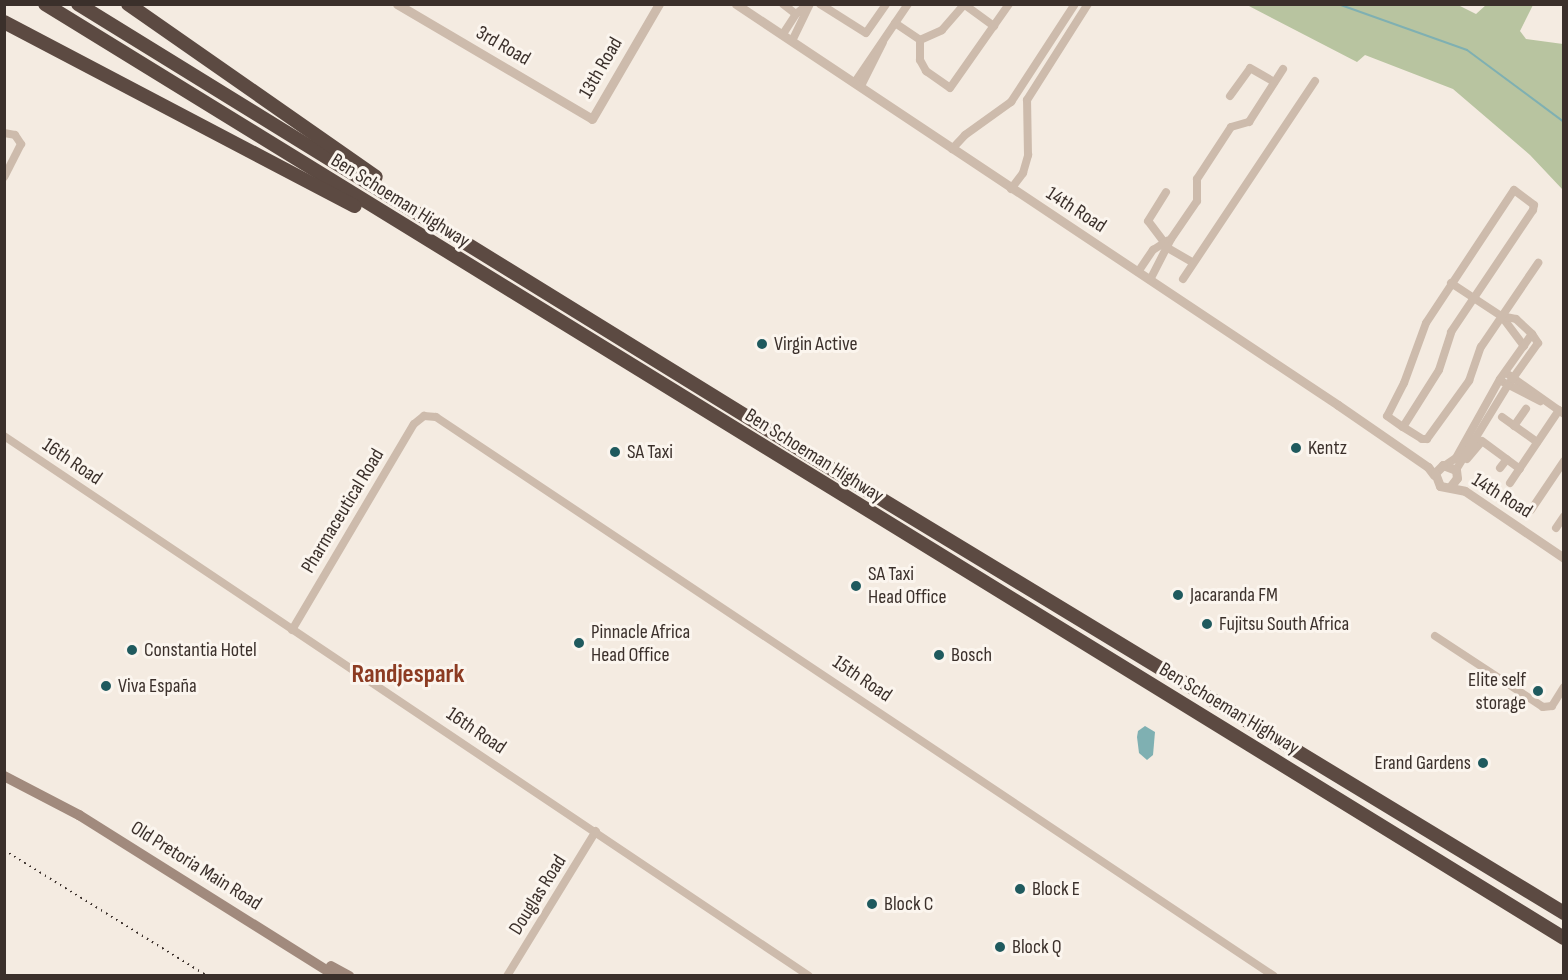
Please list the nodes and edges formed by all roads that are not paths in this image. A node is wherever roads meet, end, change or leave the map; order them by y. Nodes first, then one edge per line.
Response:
1 (45, 4) edge
2 (78, 4) edge
3 (128, 4) edge
4 (397, 4) edge
5 (659, 4) edge
6 (736, 4) edge
7 (783, 4) edge
8 (809, 4) edge
9 (819, 4) edge
10 (908, 4) edge
11 (1009, 4) edge
12 (1075, 4) edge
13 (1088, 4) edge
14 (886, 5) edge
15 (965, 5) edge
16 (794, 17) junction
17 (4, 22) edge
18 (895, 23) junction
19 (993, 26) junction
20 (783, 34) junction
21 (921, 40) junction
22 (792, 41) junction
23 (1283, 69) dead end
24 (1315, 81) dead end
25 (1274, 82) junction
26 (858, 84) junction
27 (1230, 96) dead end
28 (592, 119) joint
29 (4, 133) edge
30 (952, 149) junction
31 (4, 177) edge
32 (1011, 189) junction
33 (1166, 192) dead end
34 (1167, 242) junction
35 (1192, 262) junction
36 (1538, 263) dead end
37 (1138, 272) junction
38 (480, 274) junction
39 (1183, 279) dead end
40 (1150, 280) junction
41 (1451, 282) junction
42 (1474, 299) junction
43 (567, 304) junction
44 (1501, 316) junction
45 (1532, 334) junction
46 (1524, 346) junction
47 (1507, 379) junction
48 (1526, 409) dead end
49 (1561, 412) edge
50 (1350, 413) junction
51 (428, 416) joint
52 (1502, 417) dead end
53 (1483, 424) junction
54 (1514, 426) junction
55 (1403, 427) junction
56 (4, 436) edge
57 (1537, 442) junction
58 (1467, 459) dead end
59 (1507, 459) junction
60 (1563, 461) edge
61 (1444, 465) junction
62 (1500, 468) dead end
63 (1520, 469) junction
64 (1457, 474) junction
65 (1434, 475) junction
66 (1510, 483) dead end
67 (1450, 487) junction
68 (1531, 510) dead end
69 (1563, 516) edge
70 (1556, 528) dead end
71 (1563, 553) edge
72 (1563, 558) edge
73 (292, 630) junction
74 (1435, 636) dead end
75 (1563, 687) edge
76 (4, 767) edge
77 (4, 776) edge
78 (79, 815) junction
79 (596, 831) junction
80 (1563, 913) edge
81 (1563, 938) edge
82 (294, 947) junction
83 (336, 975) edge
84 (349, 975) edge
85 (507, 975) edge
86 (809, 975) edge
87 (1274, 975) edge

1 - 38 highway, Ben Schoeman Highway
2 - 43 highway, Ben Schoeman Highway
3 - 43 highway
4 - 28 street, 3rd Road
5 - 28 street, 13th Road
6 - 20 street, 14th Road
7 - 16 street
8 - 16 street
8 - 22 street
9 - 14 street
10 - 18 street
11 - 19 street
12 - 30 street
13 - 32 street
15 - 19 street
15 - 21 street
16 - 20 street
17 - 38 highway
18 - 21 street
18 - 26 street
19 - 21 street
20 - 22 street, 14th Road
22 - 26 street, 14th Road
23 - 25 street
24 - 35 street
25 - 27 street
25 - 34 street
26 - 30 street, 14th Road
29 - 31 street
30 - 32 street, 14th Road
32 - 37 street, 14th Road
33 - 34 street
34 - 35 street
34 - 37 street
34 - 40 street
35 - 39 street
36 - 44 street
37 - 40 street, 14th Road
38 - 81 highway, Ben Schoeman Highway
40 - 50 street, 14th Road
41 - 42 street
41 - 42 street
41 - 55 street
42 - 44 street
42 - 55 street
43 - 80 highway, Ben Schoeman Highway
44 - 45 street
44 - 46 street
44 - 55 street
45 - 46 street
45 - 47 street
46 - 47 street
47 - 49 street
47 - 53 street
48 - 54 street
49 - 57 street
50 - 61 street, 14th Road
50 - 65 street, 14th Road
51 - 73 street, Pharmaceutical Road
51 - 87 street, 15th Road
52 - 54 street
53 - 61 street
53 - 64 street
54 - 57 street
56 - 73 street, 16th Road
57 - 63 street
58 - 59 street
59 - 62 street
59 - 63 street
60 - 68 street
61 - 64 street, 14th Road
61 - 65 street
63 - 66 street
64 - 67 street
64 - 71 street, 14th Road
65 - 67 street, 14th Road
67 - 72 street, 14th Road
69 - 70 street
73 - 79 street, 16th Road
74 - 75 street
76 - 78 main road, Old Pretoria Main Road
77 - 78 main road, Old Pretoria Main Road
78 - 82 main road, Old Pretoria Main Road
79 - 85 street, Douglas Road
79 - 86 street, 16th Road
82 - 83 main road, Old Pretoria Main Road
82 - 84 main road, Old Pretoria Main Road

